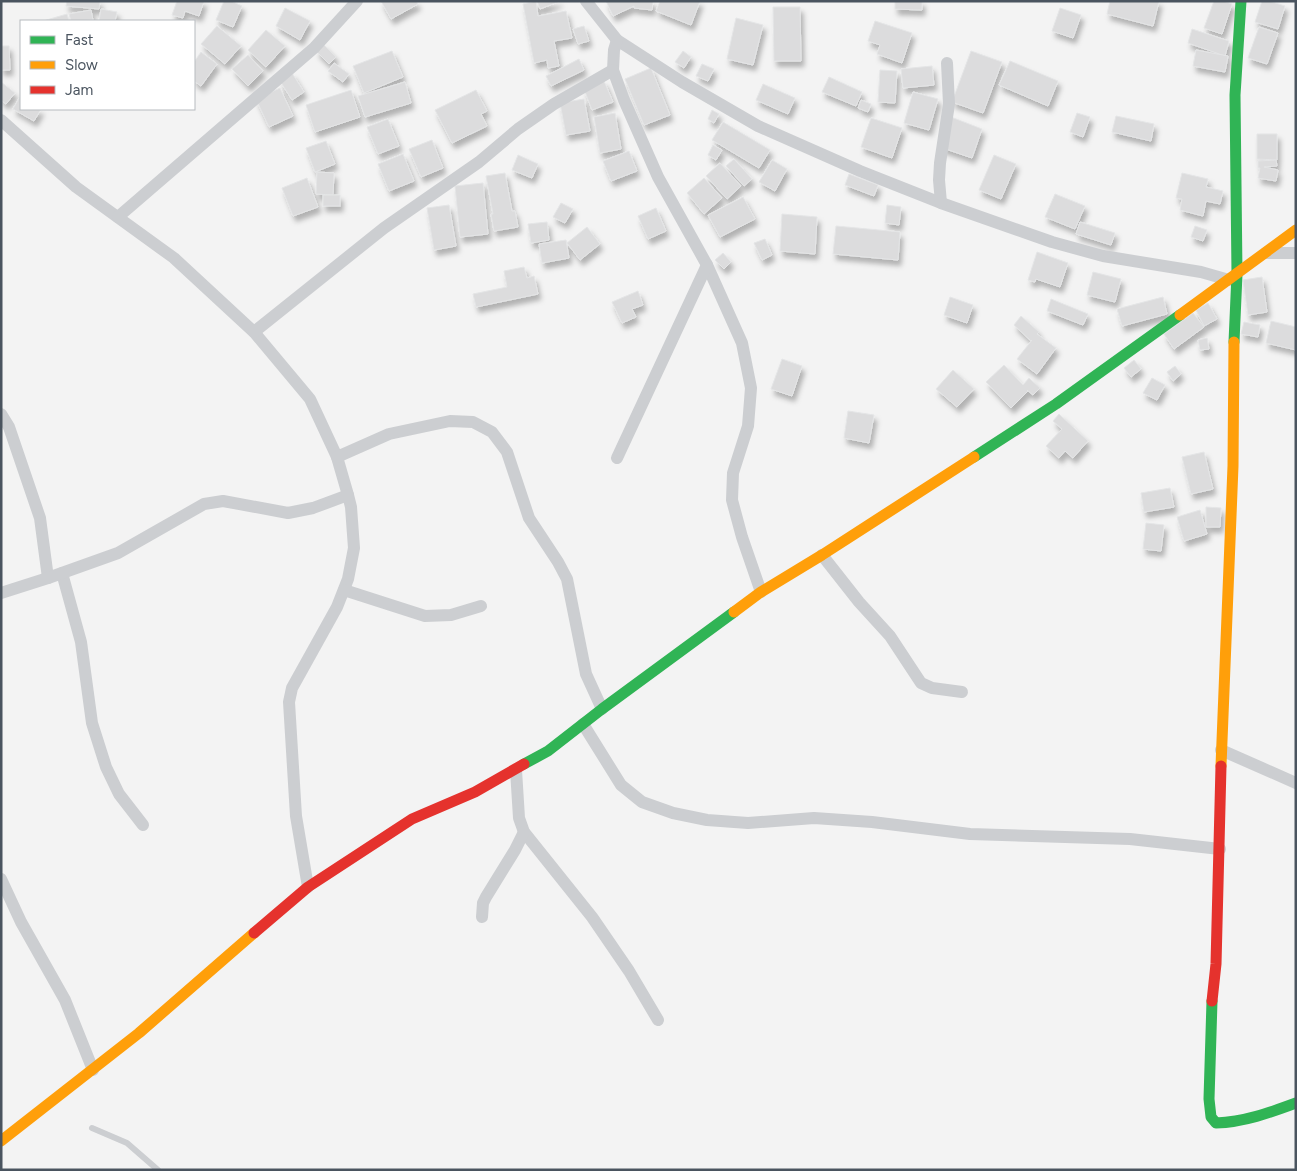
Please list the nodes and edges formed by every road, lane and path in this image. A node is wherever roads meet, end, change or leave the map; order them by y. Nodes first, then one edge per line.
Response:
1 (357, 1) edge
2 (586, 1) edge
3 (1241, 1) edge
4 (618, 40) junction
5 (947, 63) dead end
6 (613, 70) junction
7 (1, 120) edge
8 (941, 202) junction
9 (118, 217) junction
10 (1296, 230) edge
11 (1266, 253) junction
12 (1296, 253) edge
13 (707, 265) junction
14 (1233, 277) junction
15 (254, 332) junction
16 (1, 414) edge
17 (337, 457) junction
18 (617, 458) dead end
19 (348, 495) junction
20 (822, 555) junction
21 (62, 573) junction
22 (48, 578) junction
23 (344, 590) junction
24 (761, 592) junction
25 (1, 593) edge
26 (481, 606) dead end
27 (962, 692) dead end
28 (602, 709) junction
29 (583, 724) junction
30 (1221, 750) junction
31 (516, 770) junction
32 (1296, 783) edge
33 (143, 825) dead end
34 (524, 832) junction
35 (1220, 849) junction
36 (1, 879) edge
37 (308, 887) junction
38 (482, 917) dead end
39 (658, 1020) dead end
40 (93, 1070) junction
41 (1296, 1103) edge
42 (92, 1128) dead end
43 (1, 1141) edge
44 (158, 1170) edge

1 - 9 street
2 - 4 street
3 - 14 street
4 - 6 street
4 - 8 street
5 - 8 street
6 - 13 street
6 - 15 street
7 - 9 street
8 - 14 street
9 - 15 street
10 - 11 street
11 - 12 street
11 - 14 street
13 - 18 street
13 - 24 street
14 - 20 street
14 - 30 street
15 - 17 street
16 - 22 street
17 - 19 street
17 - 28 street
19 - 21 street
19 - 23 street
20 - 24 street
20 - 27 street
21 - 22 street
21 - 33 street
22 - 25 street
23 - 26 street
23 - 37 street
24 - 28 street
28 - 29 street
29 - 31 street
29 - 35 street
30 - 32 street
30 - 35 street
31 - 34 street
31 - 37 street
34 - 38 street
34 - 39 street
35 - 41 street
36 - 40 street
37 - 40 street
40 - 43 street
42 - 44 lane

